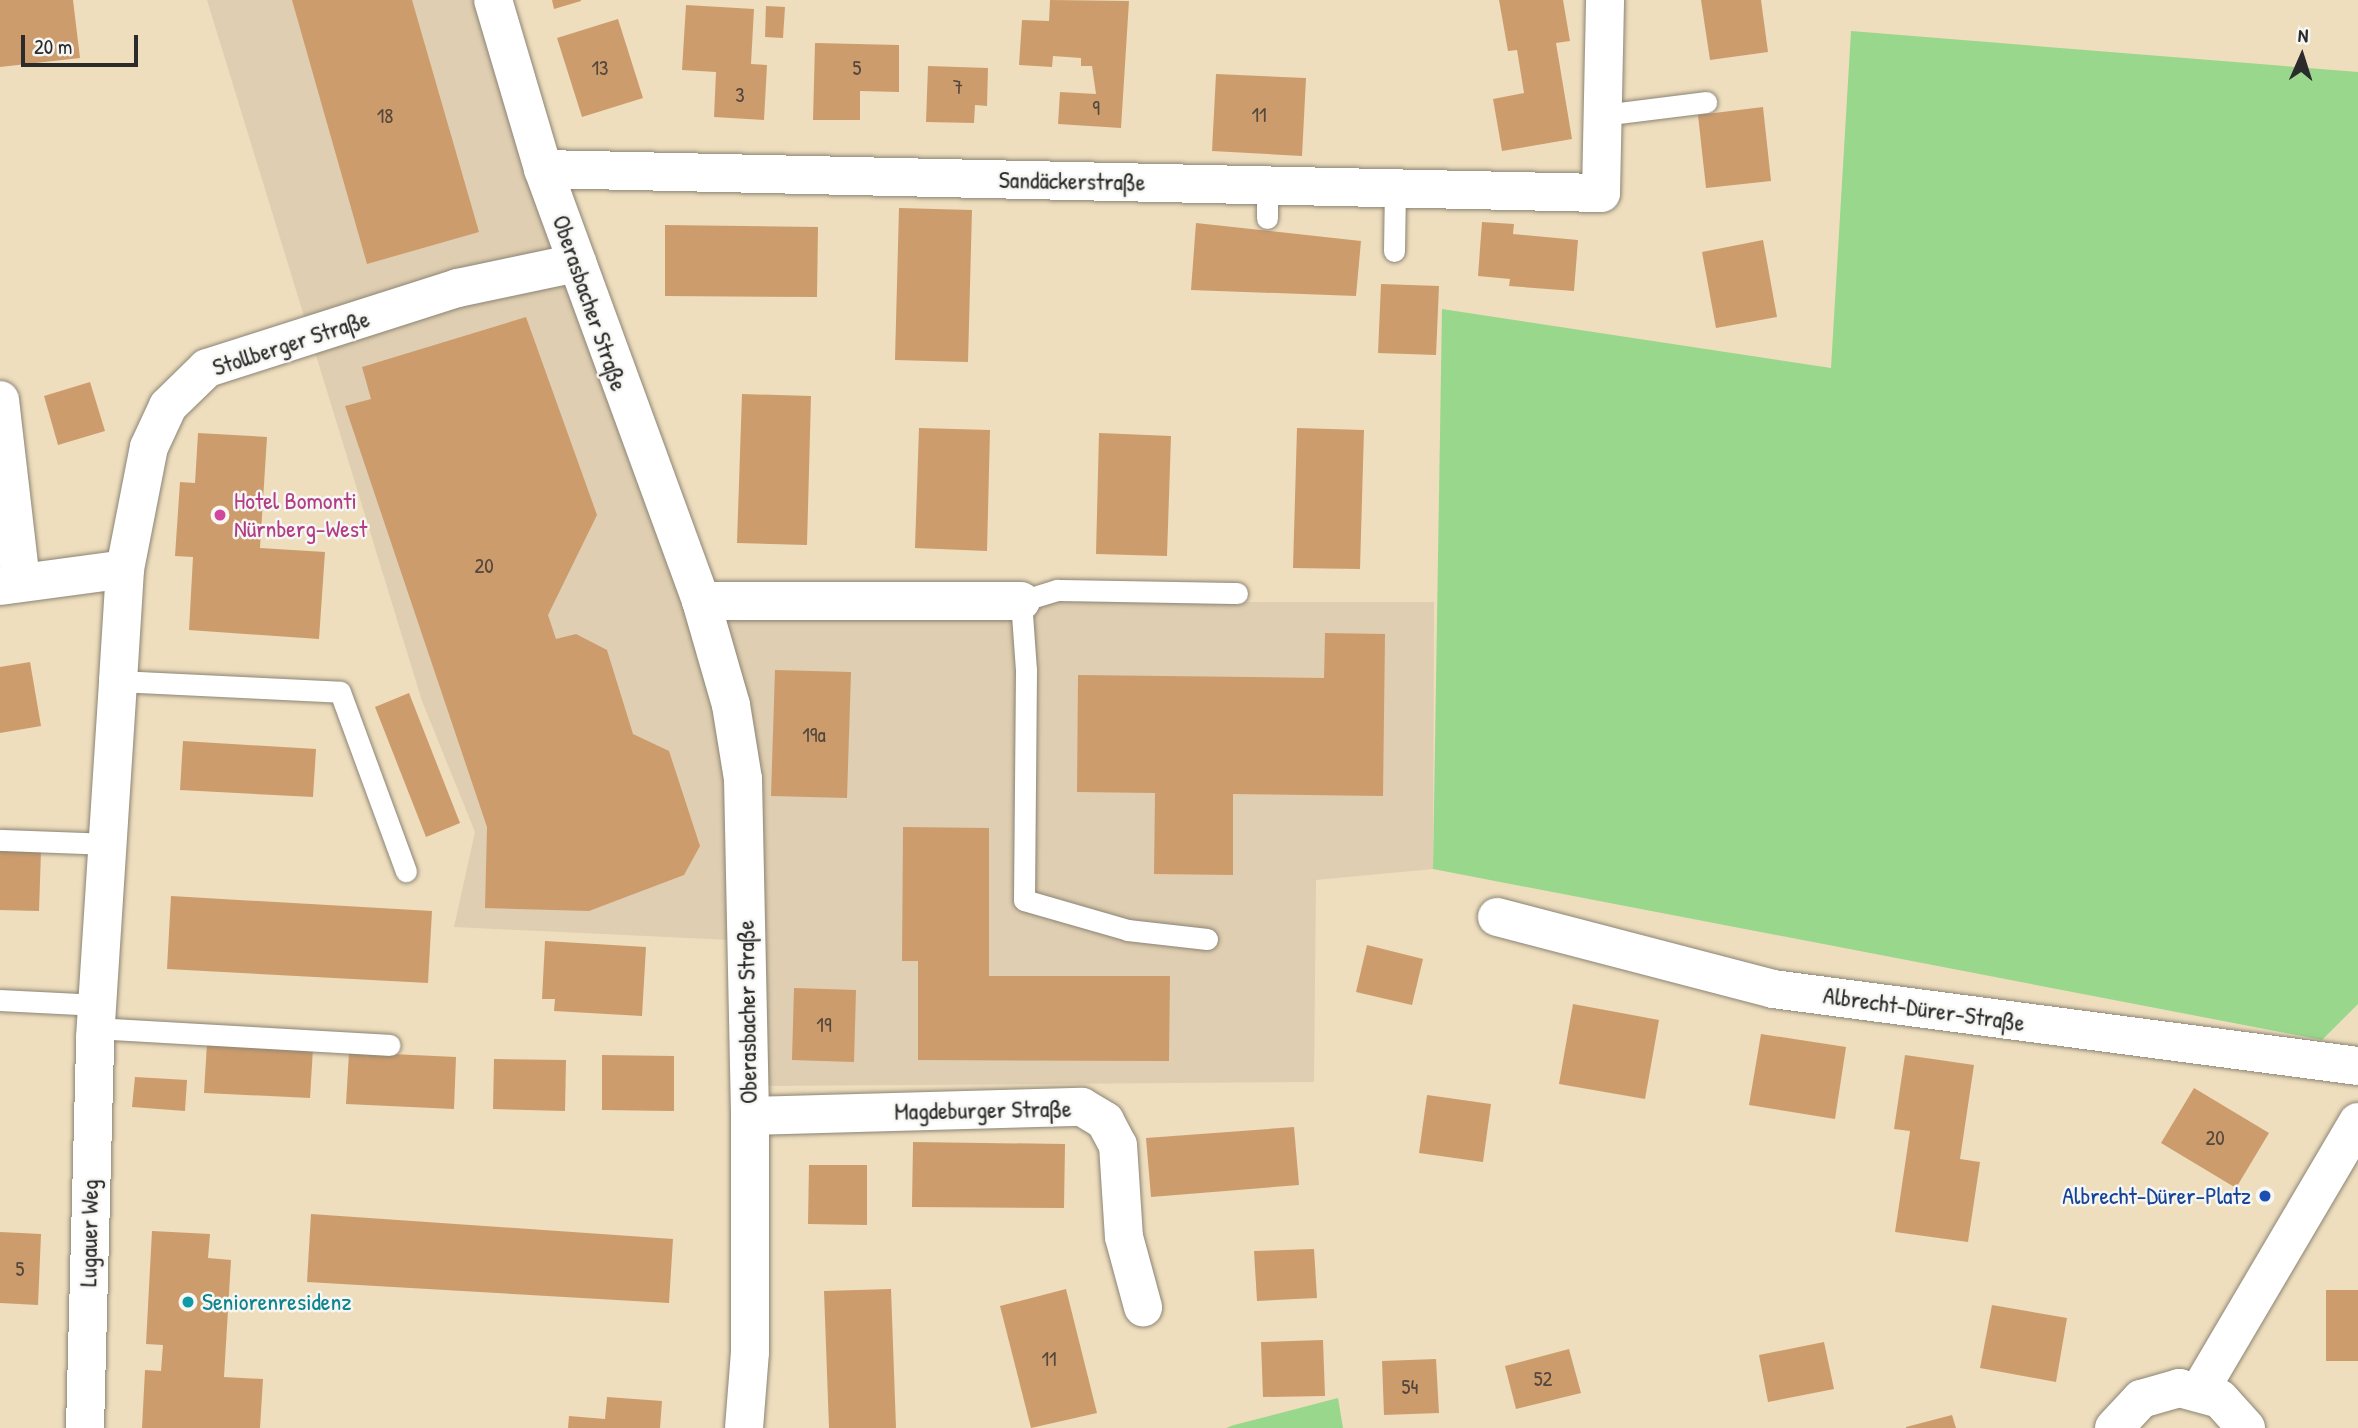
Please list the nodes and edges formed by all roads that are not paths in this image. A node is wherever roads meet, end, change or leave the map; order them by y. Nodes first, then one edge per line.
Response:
1 (493, 0) edge
2 (1605, 0) edge
3 (1706, 102) dead end
4 (1602, 115) junction
5 (544, 169) junction
6 (1395, 190) junction
7 (1394, 251) dead end
8 (577, 263) junction
9 (0, 400) edge
10 (125, 569) junction
11 (11, 584) edge
12 (1237, 593) dead end
13 (701, 601) junction
14 (1021, 601) junction
15 (118, 681) junction
16 (0, 840) edge
17 (107, 844) junction
18 (407, 871) dead end
19 (1497, 916) dead end
20 (1207, 939) dead end
21 (0, 1000) edge
22 (96, 1024) junction
23 (390, 1045) dead end
24 (2358, 1066) edge
25 (750, 1116) junction
26 (2358, 1122) edge
27 (1143, 1307) dead end
28 (2200, 1390) junction
29 (85, 1428) edge
30 (744, 1428) edge
31 (2114, 1428) edge
32 (2246, 1428) edge

1 - 5 street, Oberasbacher Straße
2 - 4 street
3 - 4 lane
4 - 6 street, Sandäckerstraße
5 - 6 street, Sandäckerstraße
5 - 8 street, Oberasbacher Straße
6 - 7 lane
8 - 10 street, Stollberger Straße
8 - 13 street, Oberasbacher Straße
9 - 11 street
10 - 11 street
10 - 15 street, Stollberger Straße
12 - 14 lane
13 - 14 street
13 - 25 street, Oberasbacher Straße
14 - 20 lane
15 - 17 street, Stollberger Straße
15 - 18 lane
16 - 17 lane
17 - 22 street, Stollberger Straße
19 - 24 street, Albrecht-Dürer-Straße
21 - 22 lane
22 - 23 lane
22 - 29 street, Lugauer Weg
25 - 27 street, Magdeburger Straße
25 - 30 street, Oberasbacher Straße
26 - 28 street
28 - 31 street
28 - 32 street

